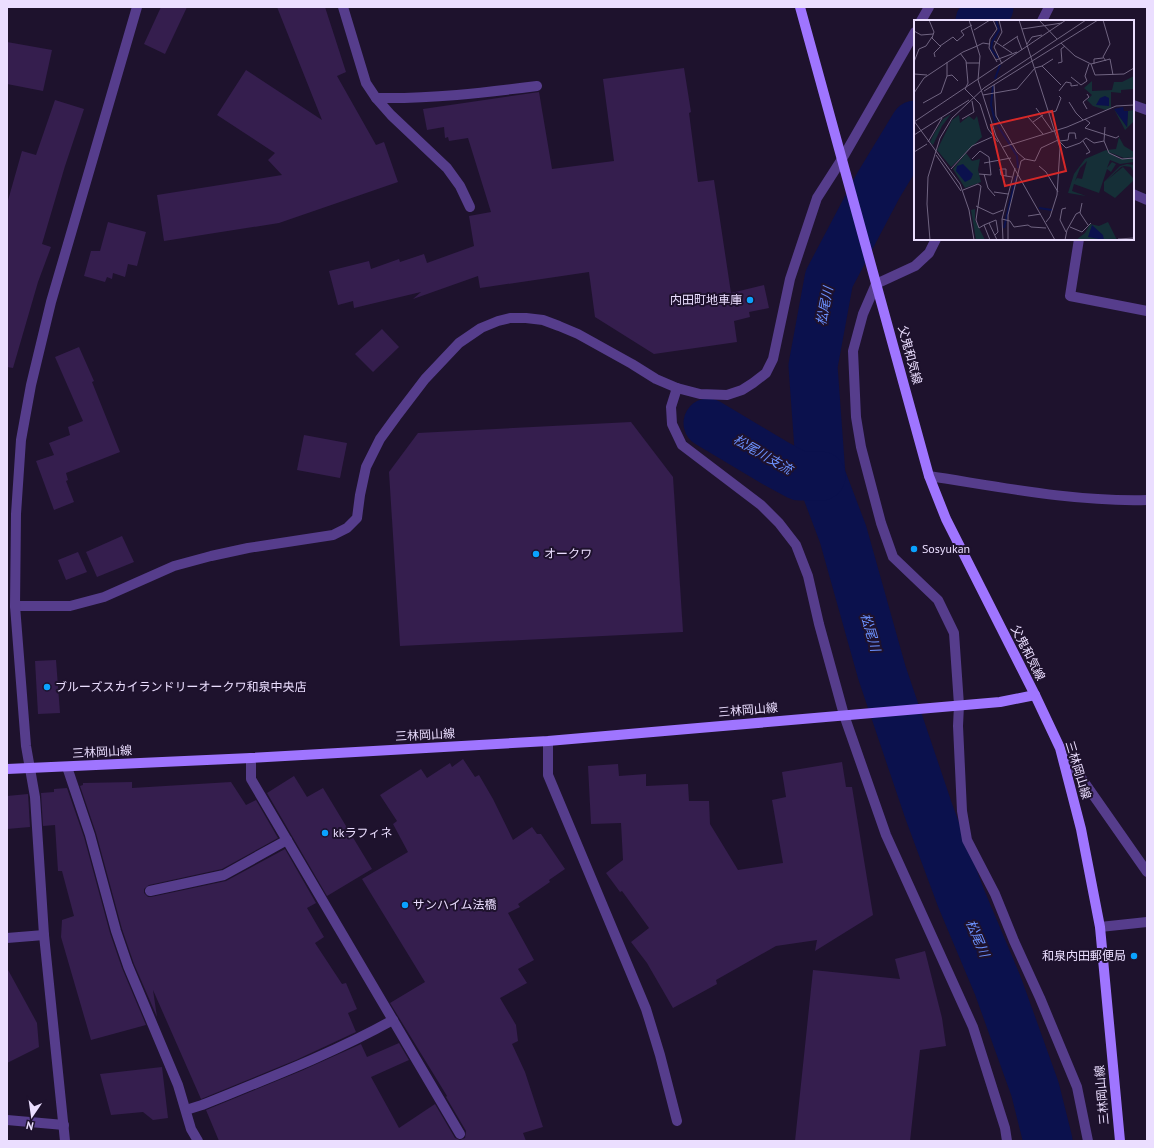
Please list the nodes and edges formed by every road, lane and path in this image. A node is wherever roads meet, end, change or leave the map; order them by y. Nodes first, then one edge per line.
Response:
1 (137, 7) edge
2 (343, 7) edge
3 (800, 7) edge
4 (929, 7) edge
5 (1049, 7) edge
6 (922, 20) edge
7 (1042, 20) edge
8 (914, 34) edge
9 (537, 86) dead end
10 (376, 98) junction
11 (1134, 105) edge
12 (1147, 110) edge
13 (842, 159) junction
14 (1134, 194) edge
15 (1147, 200) edge
16 (470, 207) dead end
17 (936, 240) edge
18 (1079, 240) edge
19 (876, 284) junction
20 (1147, 311) edge
21 (677, 388) junction
22 (929, 476) junction
23 (1147, 500) edge
24 (11, 584) edge
25 (16, 606) junction
26 (1035, 695) junction
27 (954, 706) junction
28 (844, 715) junction
29 (548, 740) junction
30 (1060, 748) junction
31 (251, 758) junction
32 (67, 767) junction
33 (31, 768) junction
34 (7, 769) edge
35 (287, 840) junction
36 (1147, 872) edge
37 (150, 890) dead end
38 (1147, 922) edge
39 (1100, 927) junction
40 (44, 935) junction
41 (7, 938) edge
42 (393, 1020) junction
43 (186, 1110) junction
44 (7, 1120) edge
45 (677, 1121) dead end
46 (64, 1125) junction
47 (460, 1134) dead end
48 (65, 1141) edge
49 (198, 1141) edge
50 (1008, 1141) edge
51 (1088, 1141) edge
52 (1120, 1141) edge

1 - 24 street
2 - 10 street
3 - 13 main road, 父鬼和気線
4 - 6 street
5 - 7 street
8 - 13 street
9 - 10 street
10 - 16 street
11 - 12 street
13 - 19 main road, 父鬼和気線
13 - 21 street
14 - 15 street
17 - 19 street
18 - 20 street
19 - 22 main road, 父鬼和気線
19 - 27 street
21 - 25 street
21 - 28 street
22 - 23 street
22 - 26 main road, 父鬼和気線
24 - 25 street
25 - 33 street
26 - 27 main road, 三林岡山線
26 - 30 main road, 三林岡山線
27 - 28 main road, 三林岡山線
27 - 51 street
28 - 29 main road, 三林岡山線
28 - 50 street
29 - 31 main road, 三林岡山線
29 - 45 street
30 - 36 street
30 - 39 main road, 三林岡山線
31 - 32 main road, 三林岡山線
31 - 35 street
32 - 33 main road, 三林岡山線
32 - 43 street
33 - 34 main road, 三林岡山線
33 - 40 street
35 - 37 street
35 - 42 street
38 - 39 street
39 - 52 main road, 三林岡山線
40 - 41 street
40 - 46 street
42 - 43 street
42 - 47 street
43 - 49 street
44 - 46 street
46 - 48 street

